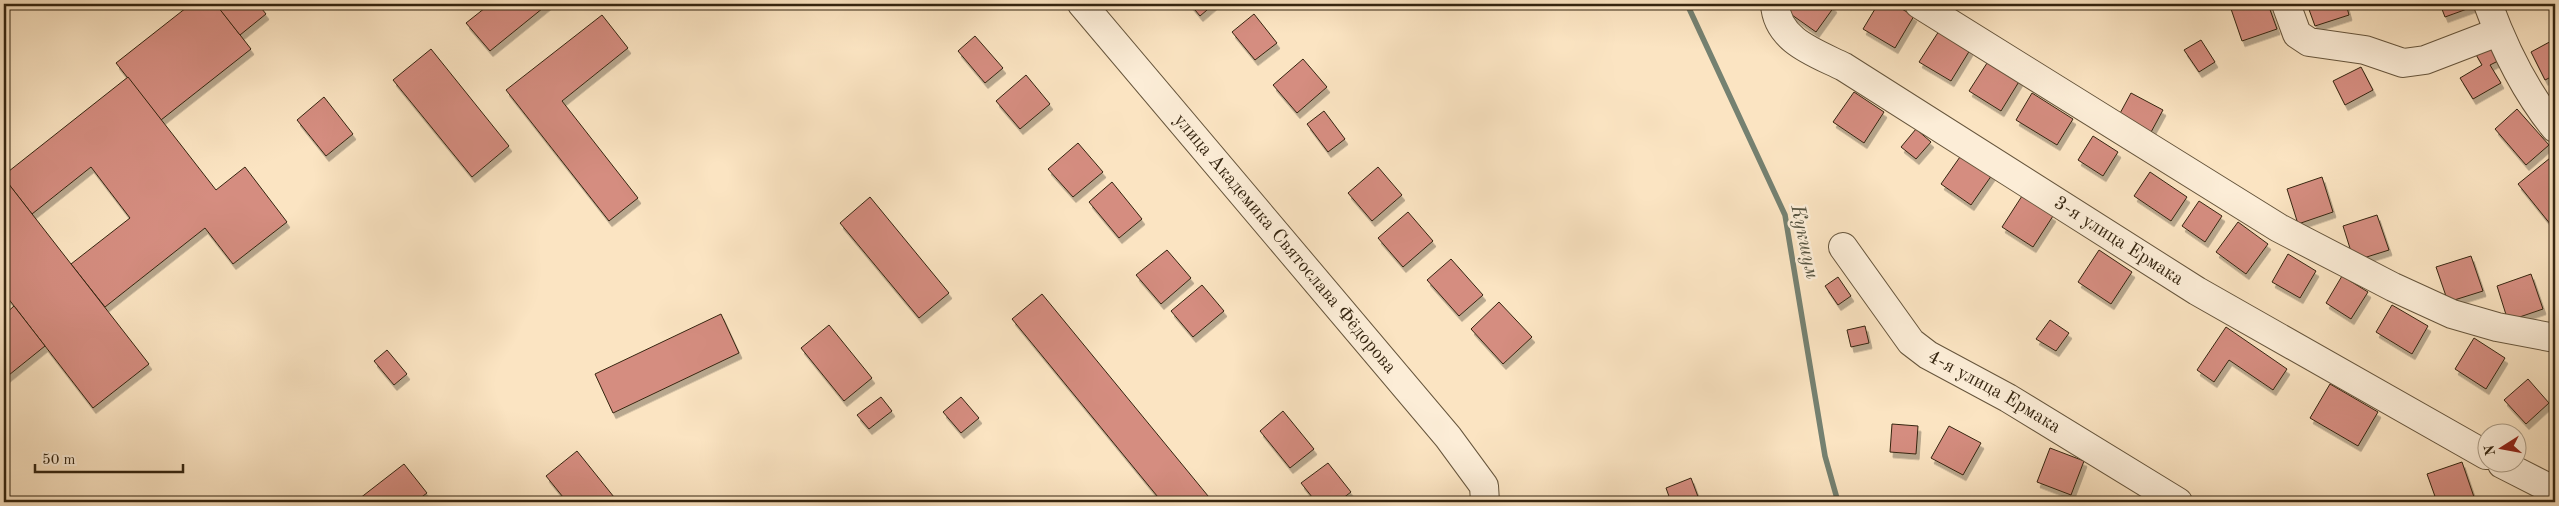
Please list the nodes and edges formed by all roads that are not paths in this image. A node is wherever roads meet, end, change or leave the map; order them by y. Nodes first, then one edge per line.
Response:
1 (1082, 4) edge
2 (1775, 4) edge
3 (1919, 4) edge
4 (2286, 4) edge
5 (2488, 4) edge
6 (2498, 32) junction
7 (2555, 128) edge
8 (1843, 247) dead end
9 (2555, 338) edge
10 (2476, 449) edge
11 (2521, 474) edge
12 (2555, 492) edge
13 (1485, 494) edge
14 (2178, 502) edge

1 - 13 street, улица Академика Святослава Фёдорова
2 - 10 street, 3-я улица Ермака
3 - 9 street
4 - 6 street
5 - 6 street
6 - 7 street
8 - 14 street, 4-я улица Ермака
11 - 12 street

